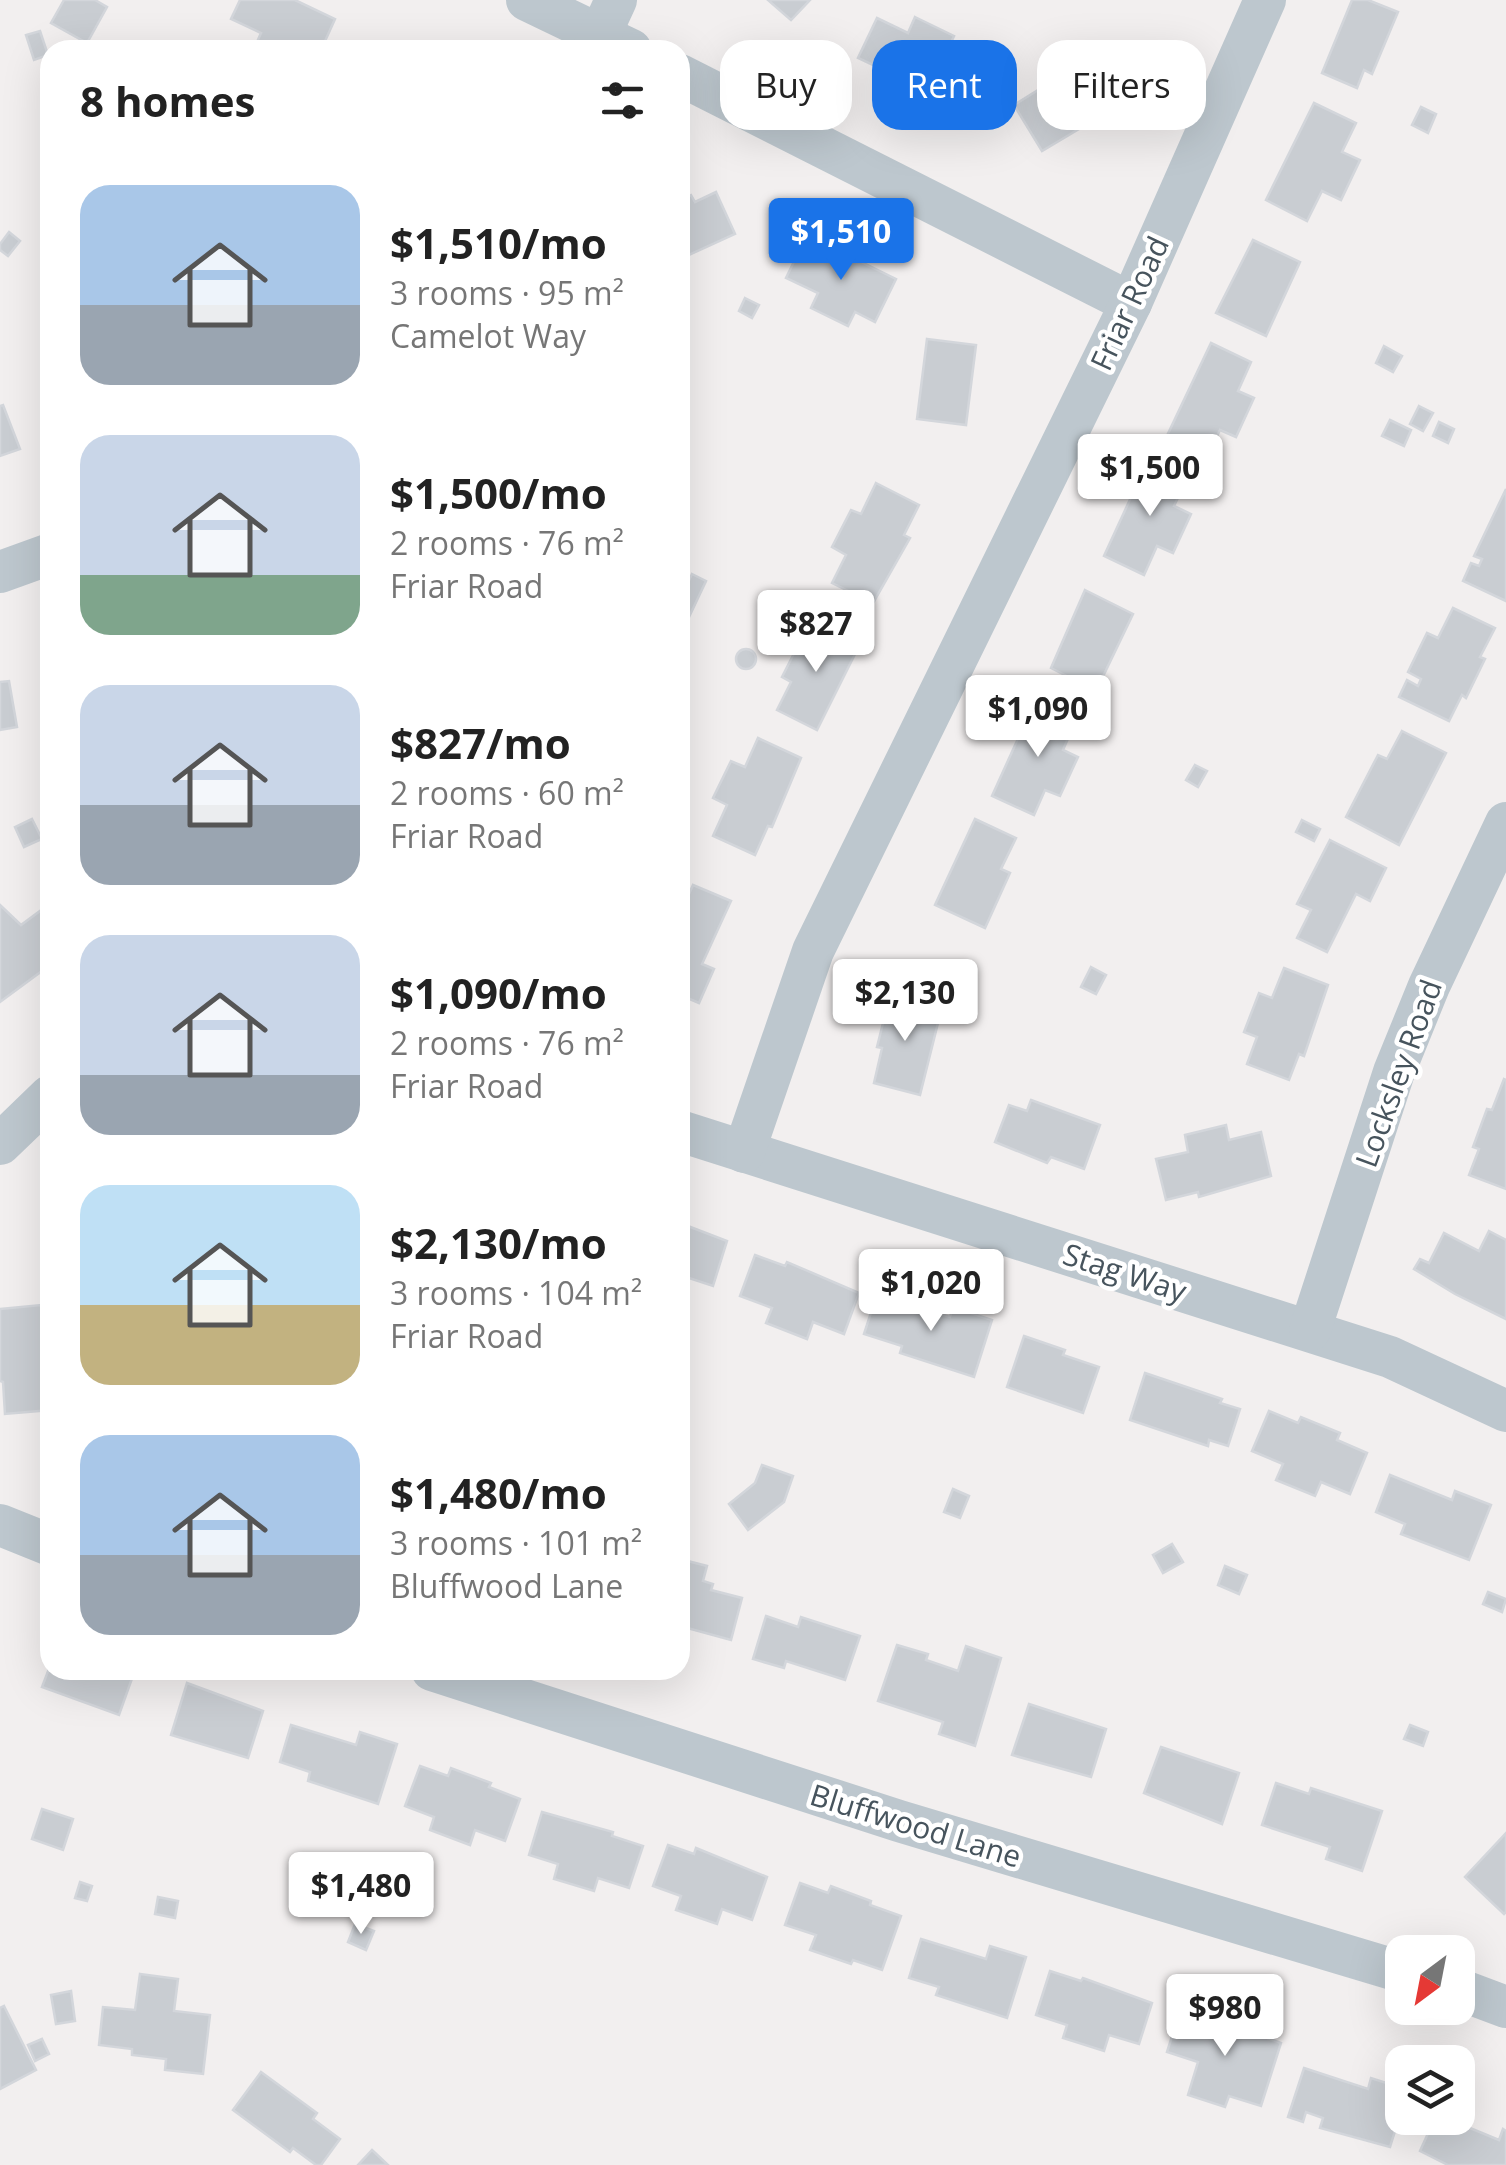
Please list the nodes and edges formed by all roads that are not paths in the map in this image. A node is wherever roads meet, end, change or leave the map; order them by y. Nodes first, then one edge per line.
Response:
1 (527, 0) edge
2 (1265, 0) edge
3 (610, 34) edge
4 (690, 80) edge
5 (1131, 304) junction
6 (40, 558) edge
7 (0, 572) edge
8 (1506, 823) edge
9 (40, 1106) edge
10 (690, 1133) edge
11 (0, 1144) edge
12 (744, 1152) junction
13 (1310, 1330) junction
14 (1506, 1411) edge
15 (0, 1525) edge
16 (40, 1541) edge
17 (463, 1680) edge
18 (1385, 1967) edge
19 (1475, 1995) edge
20 (1506, 2007) edge

1 - 3 street
2 - 5 street, Friar Road
4 - 5 street
5 - 12 street, Friar Road
6 - 7 street
8 - 13 street, Locksley Road
9 - 11 street
10 - 12 street, Stag Way
12 - 13 street, Stag Way
13 - 14 street, Stag Way
15 - 16 street
17 - 18 street, Bluffwood Lane
19 - 20 street

